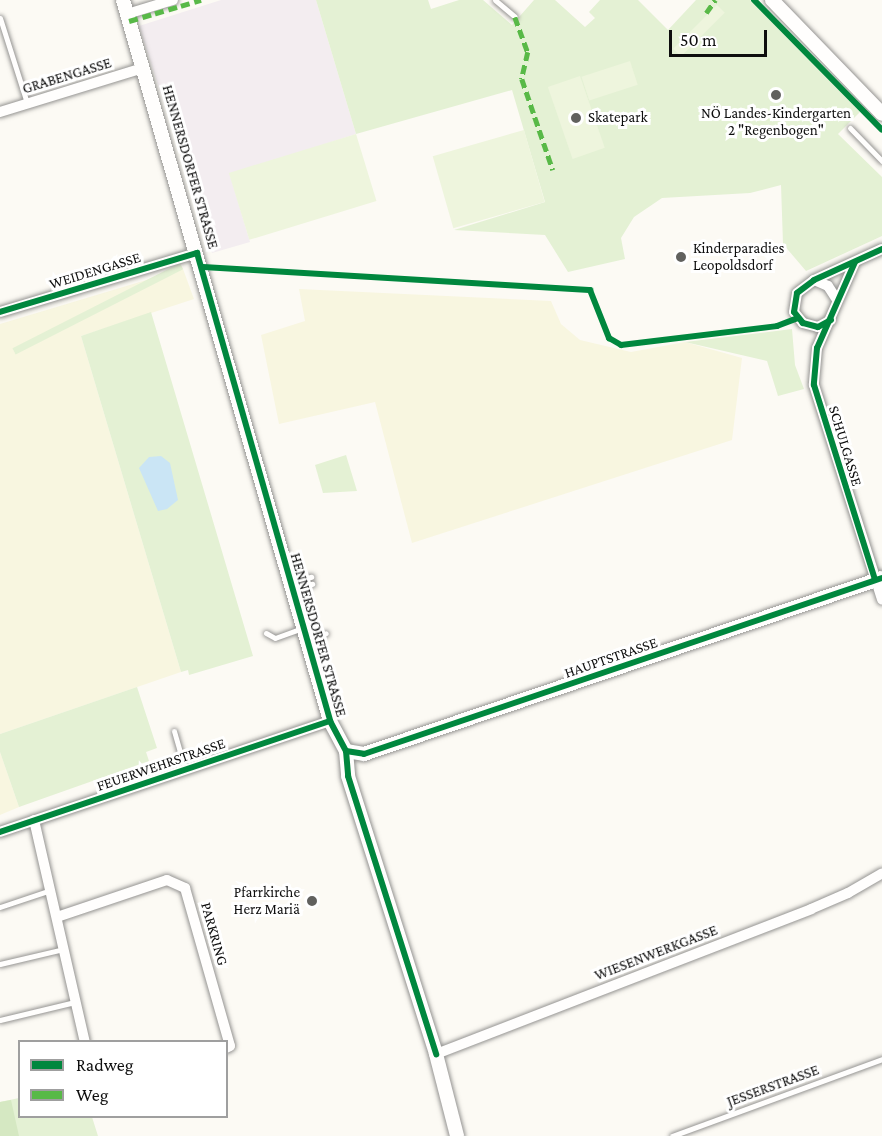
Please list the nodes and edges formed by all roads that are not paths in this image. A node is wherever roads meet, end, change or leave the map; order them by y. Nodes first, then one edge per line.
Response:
1 (173, 0) edge
2 (495, 0) edge
3 (772, 0) edge
4 (125, 7) edge
5 (515, 17) dead end
6 (0, 18) edge
7 (143, 68) junction
8 (27, 103) junction
9 (0, 112) edge
10 (882, 114) edge
11 (850, 128) dead end
12 (882, 160) edge
13 (882, 249) edge
14 (197, 253) junction
15 (855, 262) junction
16 (814, 280) junction
17 (837, 300) junction
18 (0, 312) edge
19 (831, 320) junction
20 (878, 579) edge
21 (311, 581) dead end
22 (292, 586) junction
23 (882, 600) edge
24 (266, 633) dead end
25 (326, 633) dead end
26 (305, 634) junction
27 (330, 720) junction
28 (174, 731) dead end
29 (346, 751) junction
30 (185, 769) junction
31 (34, 820) junction
32 (0, 832) edge
33 (882, 873) edge
34 (51, 890) junction
35 (0, 907) edge
36 (57, 917) junction
37 (64, 949) junction
38 (0, 964) edge
39 (77, 1001) junction
40 (0, 1020) edge
41 (85, 1040) edge
42 (228, 1047) edge
43 (436, 1054) junction
44 (882, 1059) edge
45 (458, 1136) edge
46 (672, 1136) edge

1 - 4 street
2 - 5 lane
3 - 10 street
4 - 7 street, HENNERSDORFER STRASSE
6 - 8 lane
7 - 8 street, GRABENGASSE
7 - 14 street, HENNERSDORFER STRASSE
8 - 9 street, GRABENGASSE
11 - 12 lane
13 - 15 street
14 - 18 street, WEIDENGASSE
14 - 22 street, HENNERSDORFER STRASSE
15 - 16 street
15 - 17 street, SCHULGASSE
16 - 17 street
16 - 19 street
17 - 19 street, SCHULGASSE
19 - 20 street, SCHULGASSE
20 - 23 street, SCHULGASSE
20 - 29 street, HAUPTSTRASSE
21 - 22 lane
22 - 26 street, HENNERSDORFER STRASSE
24 - 26 lane
25 - 26 lane
26 - 27 street, HENNERSDORFER STRASSE
27 - 29 street, HENNERSDORFER STRASSE
27 - 30 street, FEUERWEHRSTRASSE
28 - 30 lane
29 - 43 street, HENNERSDORFER STRASSE
30 - 31 street, FEUERWEHRSTRASSE
31 - 32 street, FEUERWEHRSTRASSE
31 - 34 street
33 - 43 street, WIESENWERKGASSE
34 - 35 lane
34 - 36 street
36 - 37 street
36 - 42 street, PARKRING
37 - 38 lane
37 - 39 street
39 - 40 lane
39 - 41 street
43 - 45 street, HENNERSDORFER STRASSE
44 - 46 lane, JESSERSTRASSE

